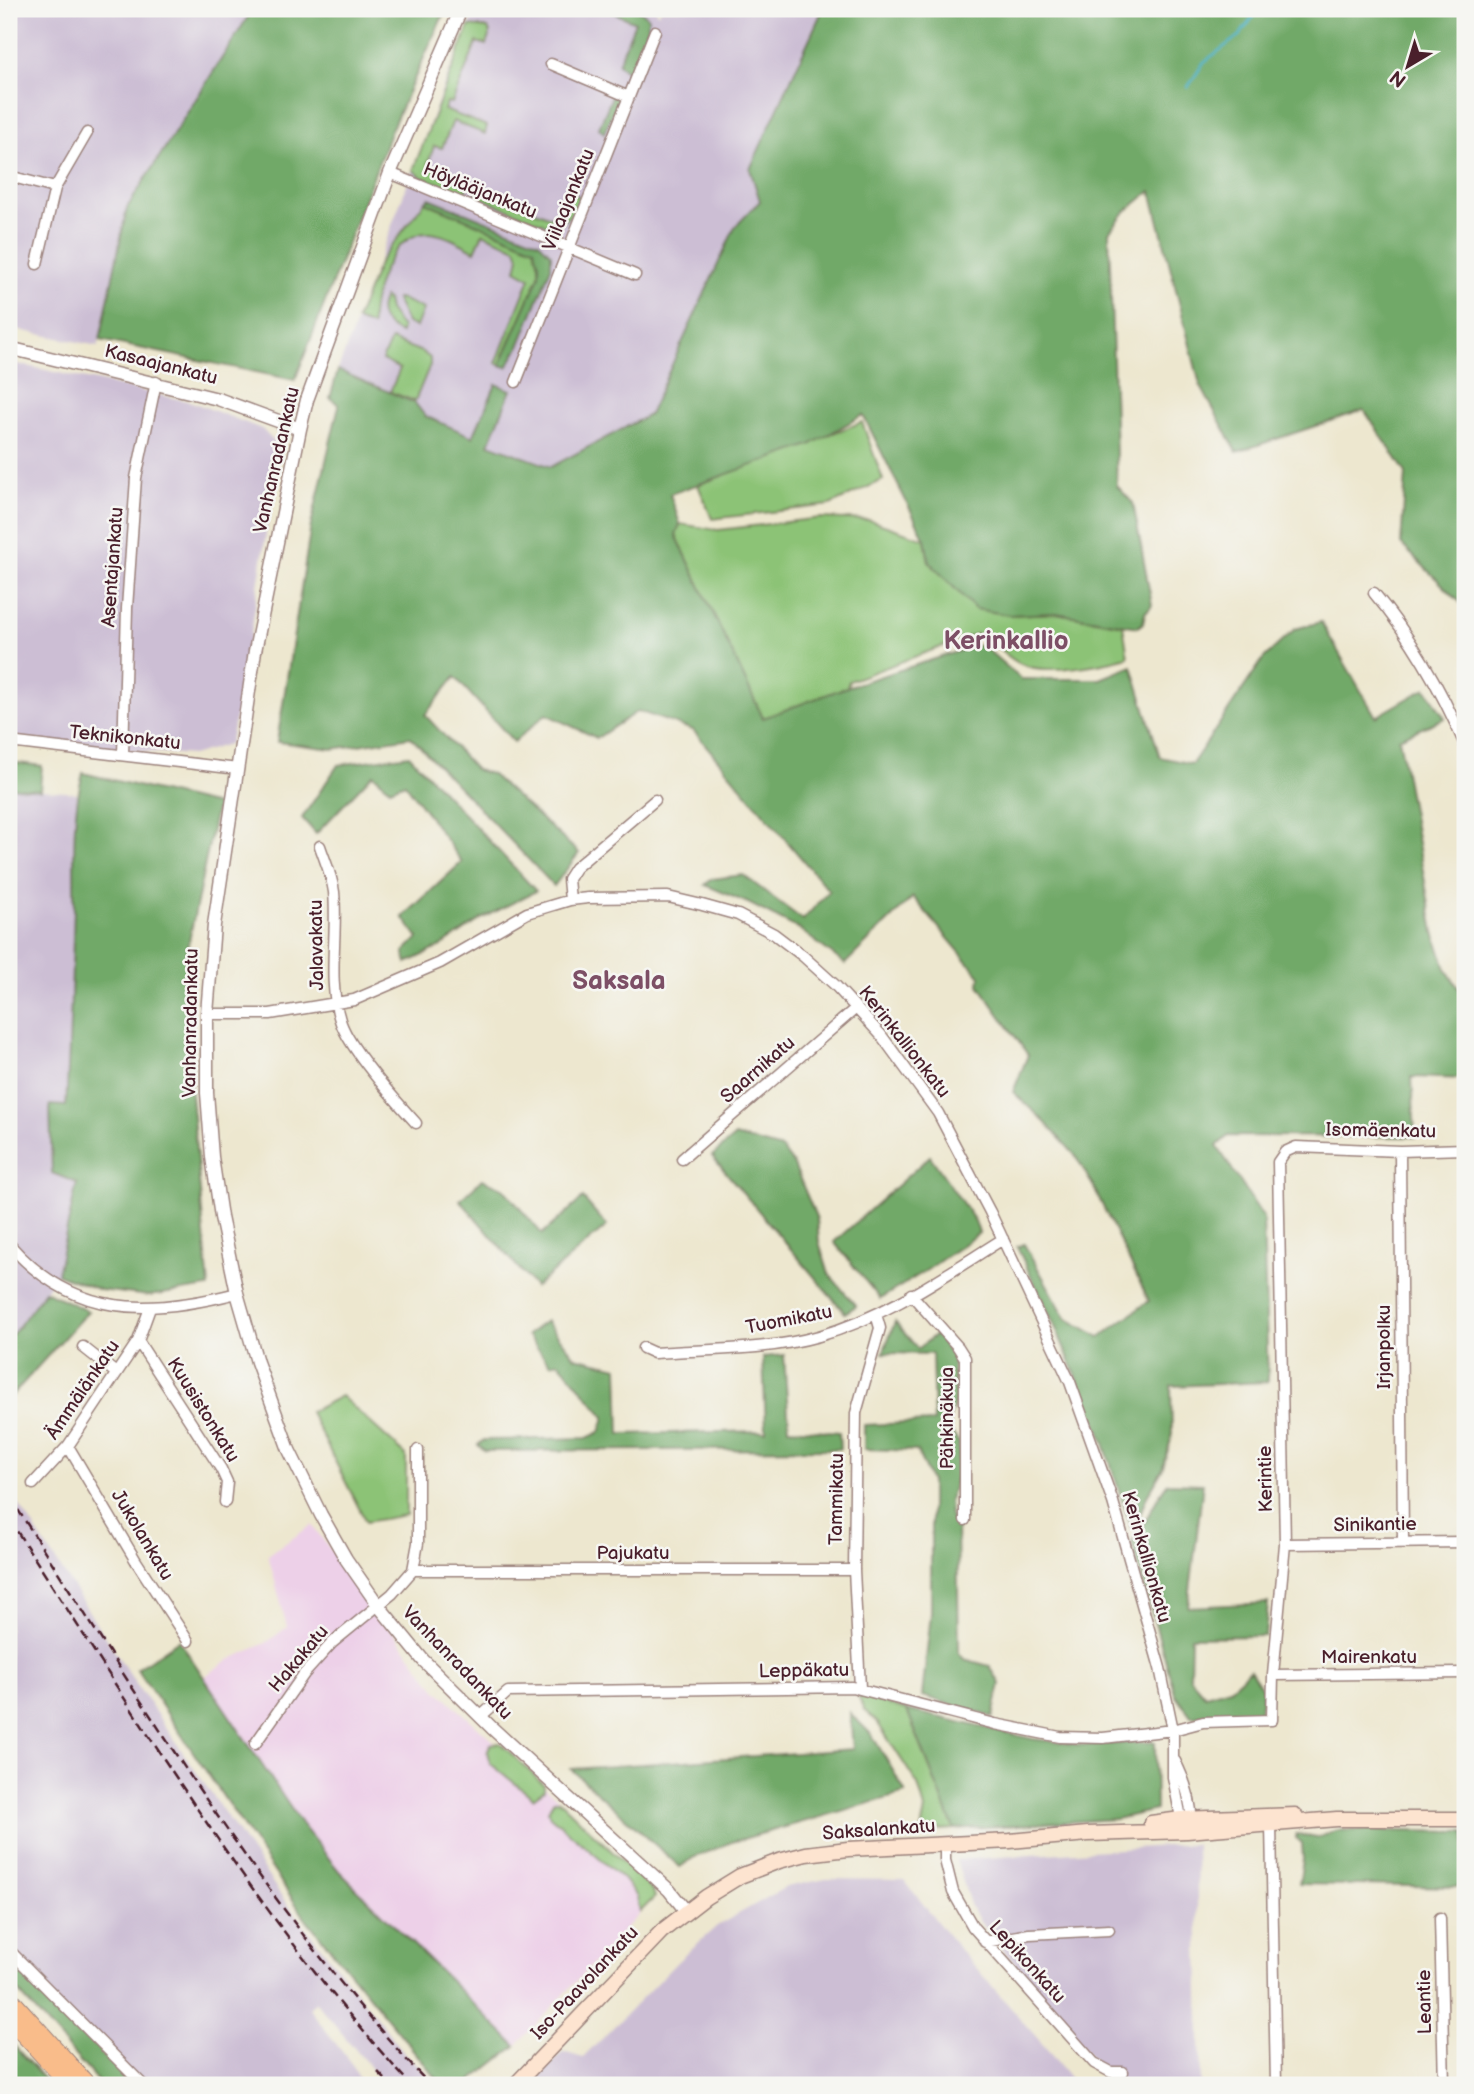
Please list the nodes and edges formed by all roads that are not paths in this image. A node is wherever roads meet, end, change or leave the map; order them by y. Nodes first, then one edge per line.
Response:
1 (461, 9) edge
2 (655, 31) dead end
3 (551, 64) dead end
4 (629, 97) junction
5 (87, 133) dead end
6 (390, 173) junction
7 (9, 176) edge
8 (55, 188) junction
9 (569, 246) junction
10 (37, 264) dead end
11 (635, 275) dead end
12 (9, 348) edge
13 (156, 382) junction
14 (516, 382) dead end
15 (300, 429) junction
16 (1374, 593) dead end
17 (9, 742) edge
18 (1465, 745) edge
19 (123, 755) junction
20 (238, 769) junction
21 (655, 800) dead end
22 (320, 846) dead end
23 (570, 900) junction
24 (336, 1004) junction
25 (856, 1008) junction
26 (207, 1014) junction
27 (416, 1124) dead end
28 (1296, 1147) joint
29 (1465, 1149) edge
30 (1399, 1150) junction
31 (682, 1159) dead end
32 (1003, 1238) junction
33 (9, 1244) edge
34 (237, 1293) junction
35 (911, 1294) junction
36 (150, 1308) junction
37 (876, 1314) junction
38 (138, 1341) junction
39 (83, 1347) dead end
40 (643, 1348) dead end
41 (116, 1373) junction
42 (68, 1446) junction
43 (418, 1450) dead end
44 (33, 1484) dead end
45 (225, 1502) dead end
46 (965, 1520) dead end
47 (1403, 1542) junction
48 (1465, 1542) edge
49 (1285, 1544) junction
50 (413, 1570) junction
51 (854, 1570) junction
52 (378, 1605) junction
53 (188, 1641) dead end
54 (1465, 1673) edge
55 (1273, 1675) junction
56 (860, 1688) junction
57 (480, 1717) junction
58 (1173, 1730) junction
59 (255, 1744) dead end
60 (1337, 1819) junction
61 (1465, 1819) edge
62 (1186, 1823) junction
63 (1271, 1824) junction
64 (945, 1845) junction
65 (686, 1912) junction
66 (1440, 1918) dead end
67 (1109, 1930) dead end
68 (985, 1942) junction
69 (9, 1950) edge
70 (9, 1997) edge
71 (9, 2019) edge
72 (1123, 2072) dead end
73 (70, 2085) edge
74 (88, 2085) edge
75 (143, 2085) edge
76 (515, 2085) edge
77 (1276, 2085) edge
78 (1444, 2085) edge

1 - 6 street, Vanhanradankatu
2 - 4 street, Viilaajankatu
3 - 4 street
4 - 9 street, Viilaajankatu
5 - 8 street
6 - 9 street, Höylääjankatu
6 - 15 street, Vanhanradankatu
7 - 8 street
8 - 10 street
9 - 11 street, Höylääjankatu
9 - 14 street, Viilaajankatu
12 - 13 street, Kasaajankatu
13 - 15 street, Kasaajankatu
13 - 19 street, Asentajankatu
15 - 20 street, Vanhanradankatu
16 - 18 street
17 - 19 street, Teknikonkatu
19 - 20 street, Teknikonkatu
20 - 26 street, Vanhanradankatu
21 - 23 street
22 - 24 street, Jalavakatu
23 - 24 street, Kerinkallionkatu
23 - 25 street, Kerinkallionkatu
24 - 26 street, Kerinkallionkatu
24 - 27 street, Jalavakatu
25 - 31 street, Saarnikatu
25 - 32 street, Kerinkallionkatu
26 - 34 street, Vanhanradankatu
28 - 30 street, Isomäenkatu
28 - 49 street, Kerintie
29 - 30 street, Isomäenkatu
30 - 47 street, Irjanpolku
32 - 35 street, Tuomikatu
32 - 58 street, Kerinkallionkatu
33 - 36 street
34 - 36 street
34 - 52 street, Vanhanradankatu
35 - 37 street, Tuomikatu
35 - 46 street, Pähkinäkuja
36 - 38 street, Ämmälänkatu
37 - 40 street, Tuomikatu
37 - 51 street, Tammikatu
38 - 41 street, Ämmälänkatu
38 - 45 street, Kuusistonkatu
39 - 41 street
41 - 42 street, Ämmälänkatu
42 - 44 street, Ämmälänkatu
42 - 53 street, Jukolankatu
43 - 50 street
47 - 48 street, Sinikantie
47 - 49 street, Sinikantie
49 - 55 street, Kerintie
50 - 51 street, Pajukatu
50 - 52 street, Hakakatu
51 - 56 street, Tammikatu
52 - 57 street, Vanhanradankatu
52 - 59 street, Hakakatu
54 - 55 street, Mairenkatu
55 - 58 street, Kerintie
56 - 57 street, Leppäkatu
56 - 58 street, Leppäkatu
57 - 65 street, Vanhanradankatu
58 - 62 street, Kerinkallionkatu
60 - 61 main road, Saksalankatu
60 - 62 main road, Saksalankatu
60 - 63 main road, Saksalankatu
62 - 63 main road, Saksalankatu
62 - 64 main road, Saksalankatu
63 - 77 street
64 - 65 main road, Saksalankatu
64 - 68 street, Lepikonkatu
65 - 76 main road, Iso-Paavolankatu
66 - 78 street, Leantie
67 - 68 street
68 - 72 street, Lepikonkatu
69 - 75 street
70 - 74 main road
71 - 73 main road

